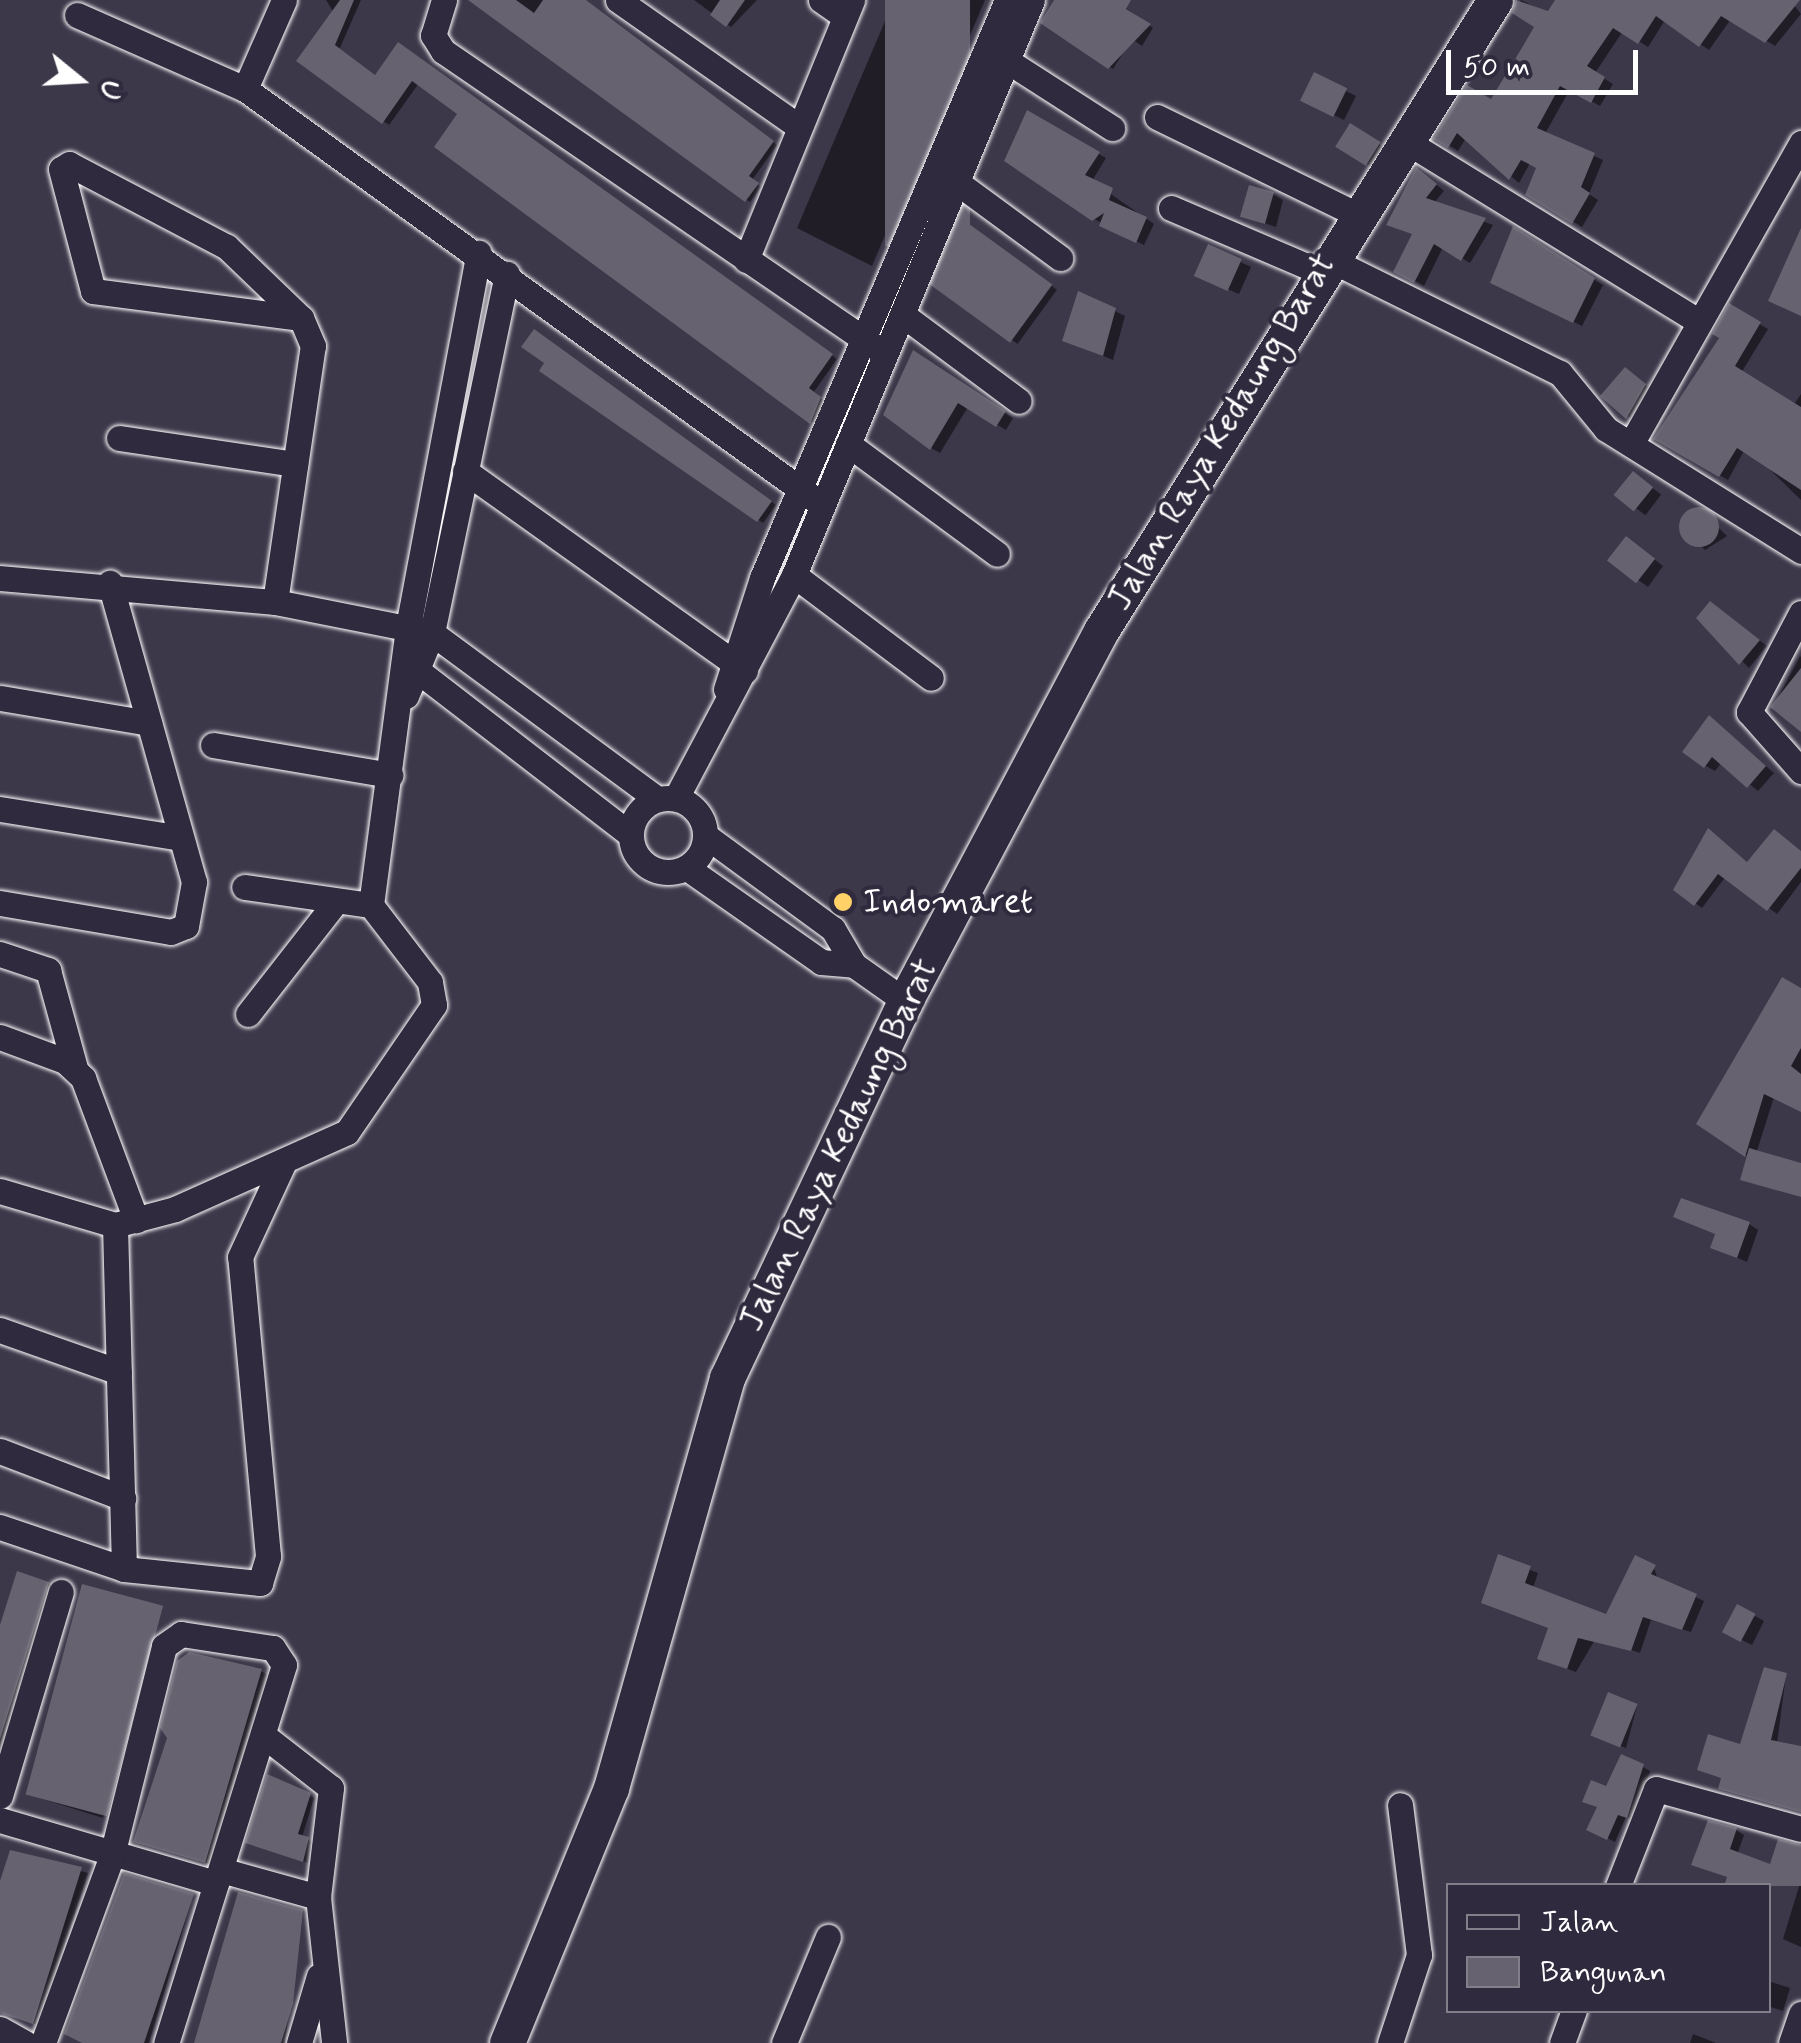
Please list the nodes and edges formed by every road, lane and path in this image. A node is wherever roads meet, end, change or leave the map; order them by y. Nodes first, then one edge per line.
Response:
1 (284, 0) edge
2 (444, 0) edge
3 (618, 0) edge
4 (822, 0) edge
5 (1008, 0) edge
6 (1032, 0) edge
7 (1495, 0) edge
8 (849, 8) edge
9 (77, 14) dead end
10 (998, 54) junction
11 (245, 89) junction
12 (1157, 117) dead end
13 (798, 126) junction
14 (1112, 128) dead end
15 (1404, 140) junction
16 (1801, 143) edge
17 (958, 183) junction
18 (1171, 208) dead end
19 (1356, 214) junction
20 (479, 253) junction
21 (1060, 258) dead end
22 (746, 260) junction
23 (1324, 265) junction
24 (507, 274) junction
25 (902, 315) junction
26 (302, 318) junction
27 (1698, 321) junction
28 (876, 347) junction
29 (1020, 401) dead end
30 (119, 438) dead end
31 (848, 444) junction
32 (1631, 444) junction
33 (296, 464) junction
34 (465, 471) junction
35 (810, 498) junction
36 (1801, 552) edge
37 (997, 554) dead end
38 (794, 575) junction
39 (0, 578) edge
40 (110, 583) junction
41 (274, 602) junction
42 (1801, 613) edge
43 (420, 630) junction
44 (413, 666) junction
45 (480, 668) junction
46 (738, 668) junction
47 (931, 678) dead end
48 (0, 698) edge
49 (461, 701) junction
50 (150, 724) junction
51 (213, 746) dead end
52 (1801, 770) edge
53 (390, 775) junction
54 (667, 798) junction
55 (0, 808) edge
56 (630, 835) junction
57 (706, 836) junction
58 (181, 838) junction
59 (687, 868) junction
60 (244, 887) dead end
61 (0, 903) edge
62 (334, 904) junction
63 (371, 905) junction
64 (0, 954) edge
65 (854, 966) junction
66 (905, 1000) junction
67 (248, 1014) dead end
68 (0, 1038) edge
69 (75, 1068) junction
70 (303, 1155) junction
71 (0, 1191) edge
72 (125, 1223) junction
73 (0, 1330) edge
74 (119, 1372) junction
75 (0, 1451) edge
76 (122, 1498) junction
77 (0, 1527) edge
78 (124, 1570) junction
79 (61, 1592) dead end
80 (264, 1735) junction
81 (0, 1796) edge
82 (1400, 1805) dead end
83 (0, 1820) edge
84 (1801, 1829) edge
85 (112, 1854) junction
86 (218, 1877) junction
87 (1619, 1883) edge
88 (318, 1897) junction
89 (828, 1938) dead end
90 (322, 1966) junction
91 (1573, 2013) edge
92 (1801, 2014) edge
93 (0, 2029) edge
94 (25, 2043) edge
95 (43, 2043) edge
96 (166, 2043) edge
97 (299, 2043) edge
98 (334, 2043) edge
99 (507, 2043) edge
100 (784, 2043) edge
101 (1390, 2043) edge
102 (1562, 2043) edge
103 (1791, 2043) edge

1 - 11 street
2 - 22 street
3 - 13 street
4 - 8 street
5 - 10 street
6 - 10 street
7 - 15 street, Jalan Raya Kedaung Barat
8 - 13 street
9 - 11 street
10 - 14 street
10 - 17 street
10 - 28 street
11 - 20 street
12 - 19 street
13 - 22 street
15 - 19 street, Jalan Raya Kedaung Barat
15 - 27 street
16 - 27 street
17 - 21 street
17 - 25 street
18 - 23 street
19 - 23 street, Jalan Raya Kedaung Barat
20 - 24 street
20 - 43 street
22 - 28 street
23 - 32 street
23 - 66 street, Jalan Raya Kedaung Barat
24 - 34 street
24 - 35 street
25 - 28 street
25 - 29 street
26 - 26 street
26 - 33 street
27 - 32 street
28 - 31 street
28 - 35 street
30 - 33 street
31 - 35 street
31 - 37 street
32 - 36 street
33 - 41 street
34 - 43 street
34 - 46 street
35 - 38 street
35 - 46 street
38 - 46 street
38 - 47 street
39 - 40 street
40 - 41 street
40 - 50 street
41 - 43 street
42 - 52 street
43 - 44 street
43 - 45 street
44 - 49 street
44 - 53 street
45 - 49 street
45 - 54 street
46 - 54 street
48 - 50 street
49 - 56 street
50 - 58 street
51 - 53 street
53 - 63 street
54 - 56 street
54 - 57 street
55 - 58 street
56 - 59 street
57 - 59 street
57 - 65 street
58 - 61 street
59 - 65 street
60 - 62 street
62 - 63 street
62 - 67 street
63 - 70 street
64 - 69 street
65 - 66 street
66 - 99 street, Jalan Raya Kedaung Barat
68 - 69 street
69 - 72 street
70 - 72 street
70 - 78 street
71 - 72 street
72 - 74 street
73 - 74 street
74 - 76 street
75 - 76 street
76 - 78 street
77 - 78 street
79 - 81 street
80 - 85 street
80 - 86 street
80 - 88 street
82 - 101 street
83 - 85 street
84 - 87 street
85 - 86 street
85 - 95 street
86 - 88 street
86 - 96 street
88 - 90 street
89 - 100 street
90 - 97 street
90 - 98 street
91 - 102 street
92 - 103 street
93 - 94 street

